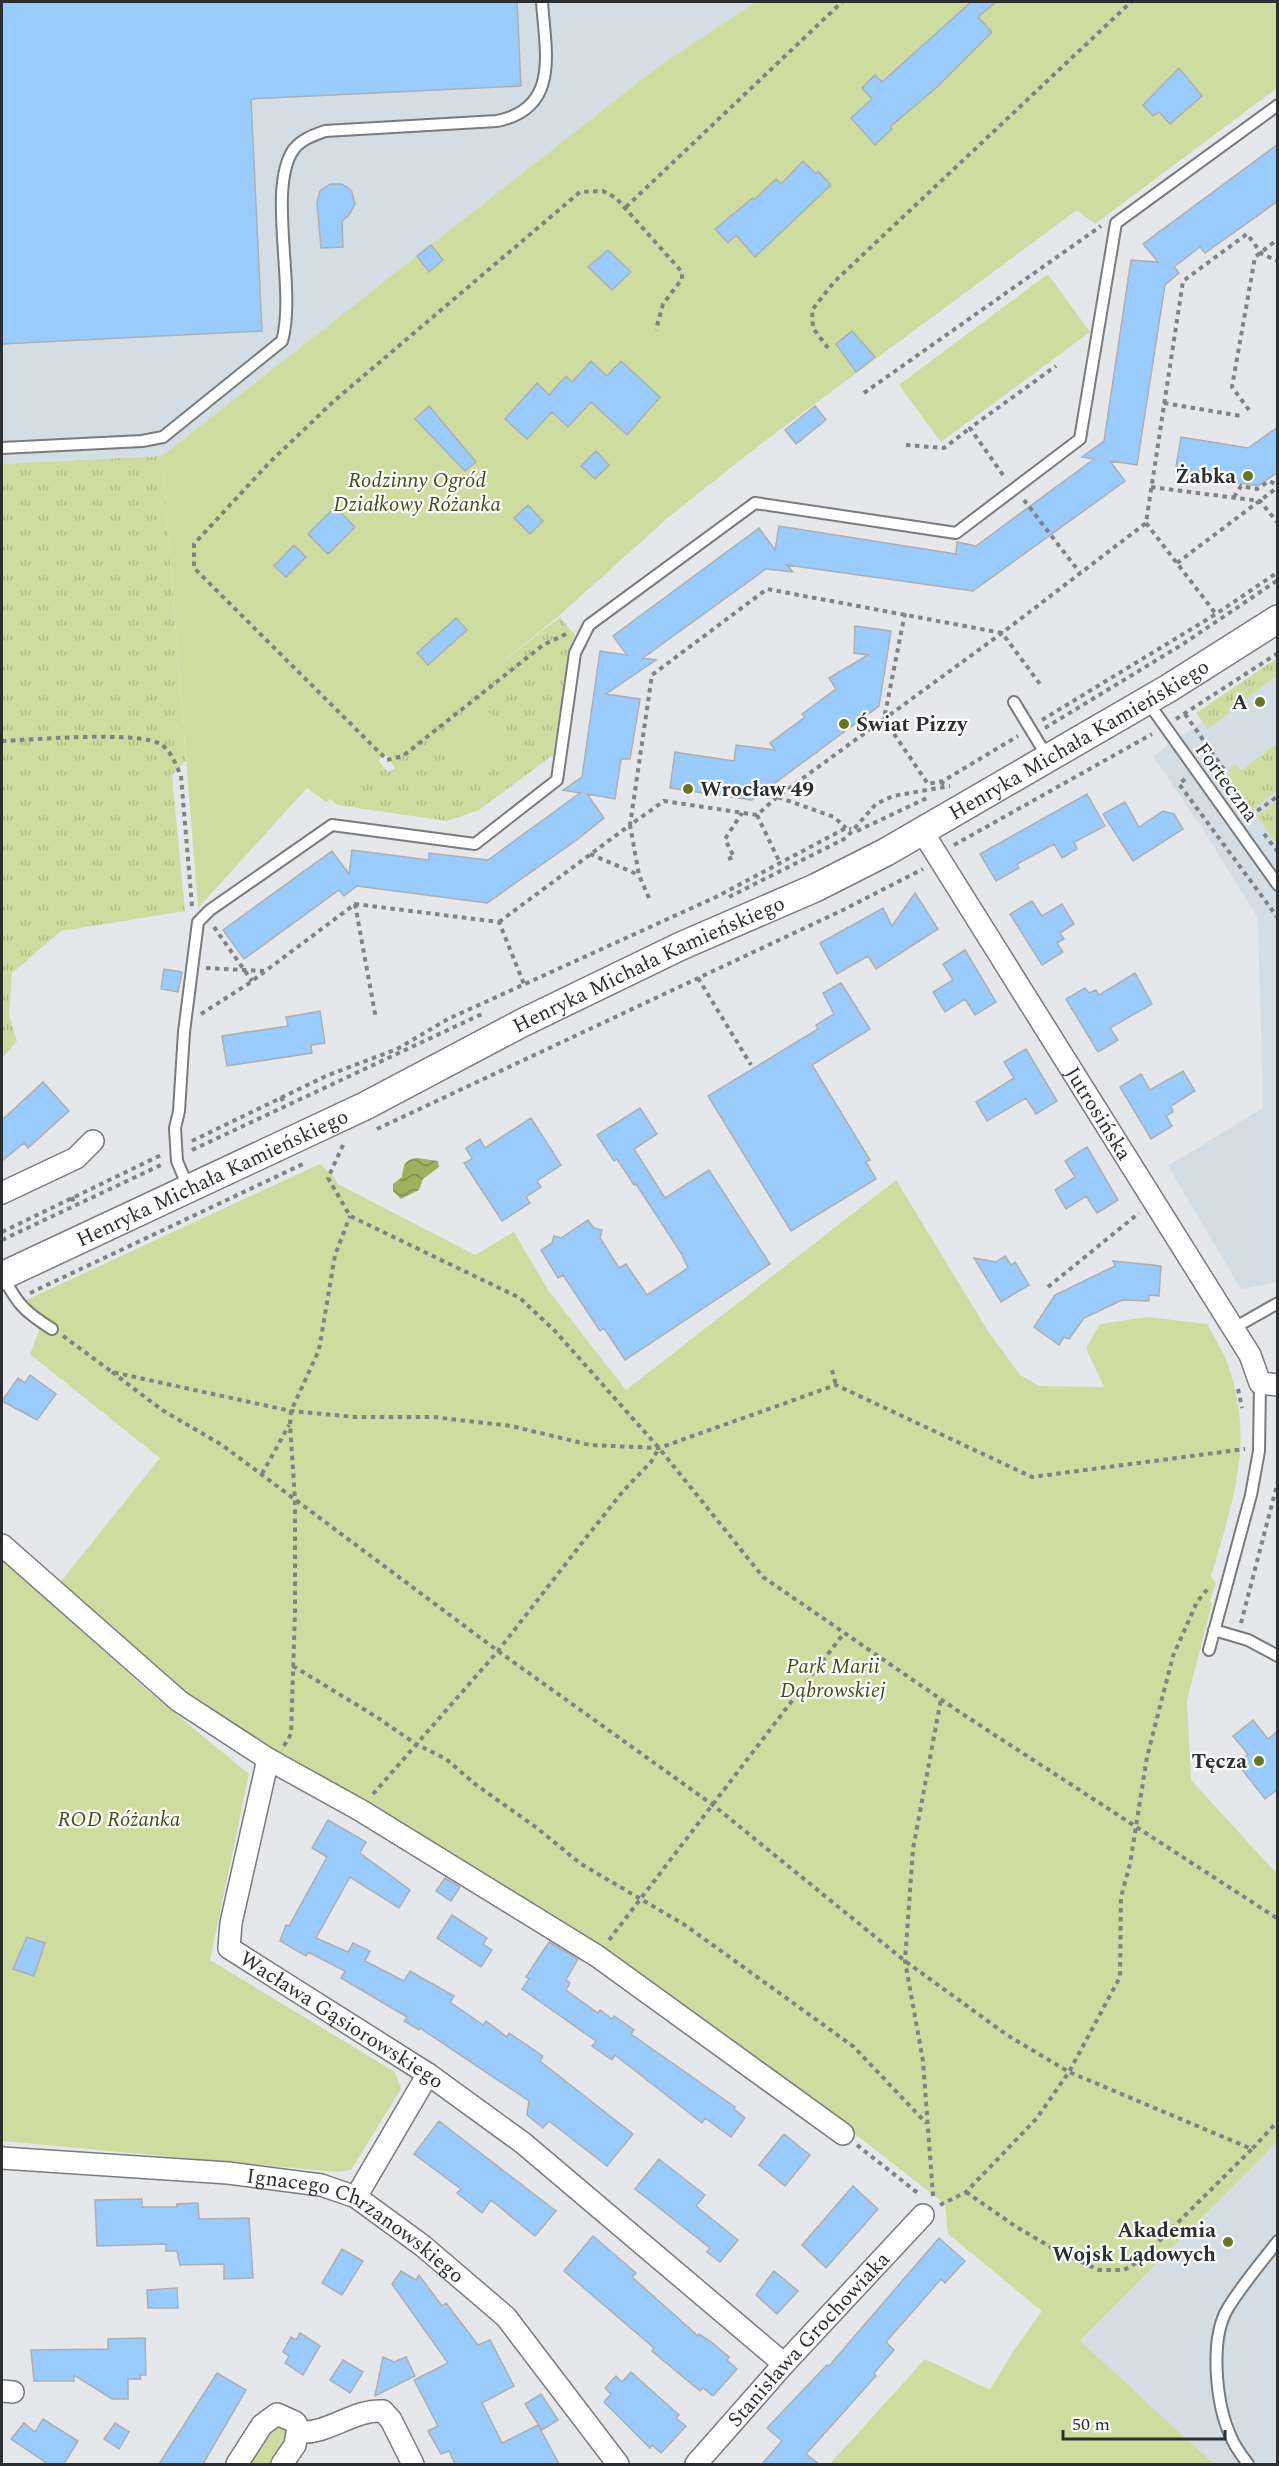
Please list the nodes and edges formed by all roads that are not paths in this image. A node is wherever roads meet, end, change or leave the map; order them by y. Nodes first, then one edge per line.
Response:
1 (542, 2) edge
2 (1278, 105) edge
3 (2, 448) edge
4 (1278, 619) edge
5 (1147, 701) junction
6 (1014, 702) dead end
7 (1048, 758) junction
8 (922, 831) junction
9 (1274, 873) edge
10 (1278, 885) edge
11 (93, 1141) dead end
12 (190, 1190) junction
13 (2, 1193) edge
14 (2, 1276) edge
15 (1278, 1303) edge
16 (1234, 1328) junction
17 (52, 1329) road end
18 (1269, 1384) edge
19 (2, 1545) edge
20 (1214, 1630) junction
21 (1209, 1650) dead end
22 (1278, 1656) edge
23 (272, 1761) junction
24 (428, 2074) junction
25 (843, 2134) road end
26 (2, 2158) edge
27 (356, 2197) junction
28 (929, 2211) road end
29 (1278, 2241) edge
30 (784, 2364) junction
31 (298, 2432) junction
32 (237, 2464) edge
33 (282, 2464) edge
34 (413, 2464) edge
35 (618, 2464) edge
36 (696, 2464) edge
37 (1248, 2464) edge

1 - 3 lane
2 - 12 lane
4 - 5 street, Henryka Michała Kamieńskiego
5 - 7 street, Henryka Michała Kamieńskiego
5 - 9 lane, Forteczna
6 - 7 lane
7 - 8 street, Henryka Michała Kamieńskiego
8 - 12 street, Henryka Michała Kamieńskiego
8 - 16 street, Jutrosińska
9 - 10 lane, Forteczna
11 - 13 street
12 - 14 street, Henryka Michała Kamieńskiego
14 - 17 lane
15 - 16 lane
16 - 18 street, Jutrosińska
18 - 20 lane
19 - 23 street
20 - 21 lane
20 - 22 lane
23 - 24 street, Wacława Gąsiorowskiego
23 - 25 street
24 - 27 street
24 - 30 street, Wacława Gąsiorowskiego
26 - 27 street, Ignacego Chrzanowskiego
27 - 35 street, Ignacego Chrzanowskiego
28 - 30 street, Stanisława Grochowiaka
29 - 37 lane
30 - 36 street, Stanisława Grochowiaka
31 - 32 street
31 - 33 street
31 - 34 street

